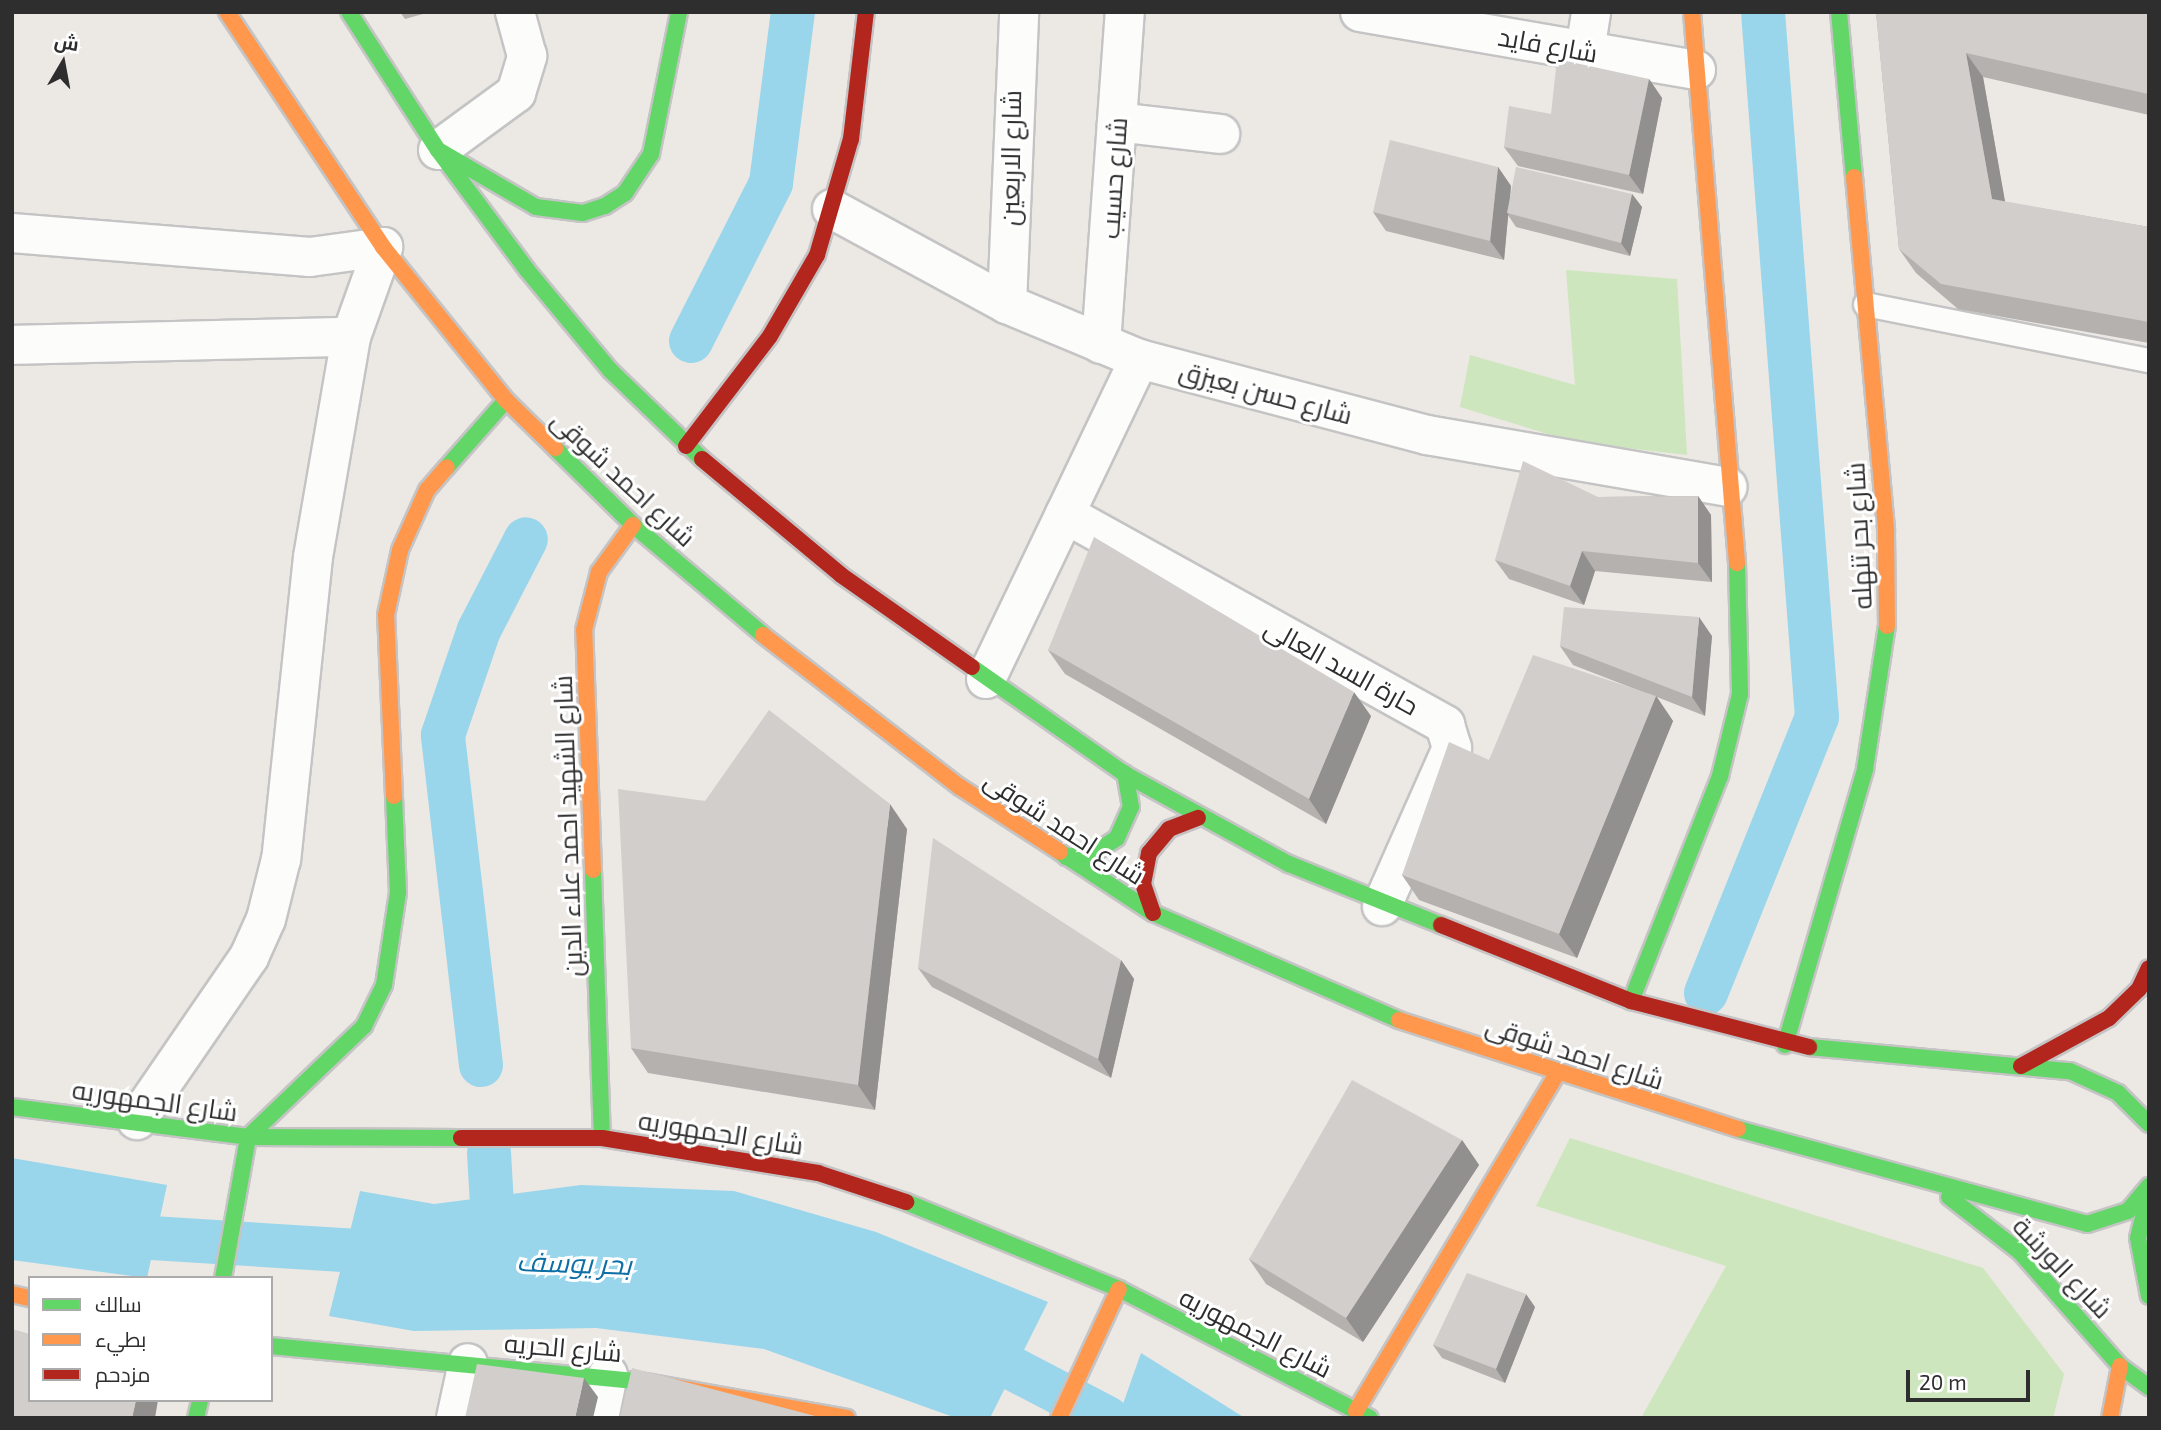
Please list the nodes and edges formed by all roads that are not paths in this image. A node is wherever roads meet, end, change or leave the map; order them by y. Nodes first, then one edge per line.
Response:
1 (227, 12) edge
2 (349, 12) edge
3 (515, 12) edge
4 (679, 12) edge
5 (866, 12) edge
6 (1018, 12) edge
7 (1125, 12) edge
8 (1591, 12) edge
9 (1692, 12) edge
10 (1839, 12) edge
11 (1379, 14) edge
12 (1585, 51) junction
13 (1696, 70) junction
14 (1117, 122) junction
15 (1220, 134) dead end
16 (438, 150) junction
17 (832, 209) junction
18 (12, 233) edge
19 (383, 247) junction
20 (1866, 303) junction
21 (1007, 304) junction
22 (351, 337) junction
23 (1101, 344) junction
24 (12, 345) edge
25 (1139, 359) junction
26 (2149, 360) edge
27 (506, 400) junction
28 (686, 446) junction
29 (1728, 487) junction
30 (1065, 514) junction
31 (633, 525) junction
32 (986, 679) junction
33 (1125, 774) junction
34 (1198, 818) junction
35 (1066, 857) junction
36 (1382, 906) junction
37 (1153, 914) junction
38 (2149, 968) edge
39 (1631, 1001) junction
40 (1786, 1045) junction
41 (2017, 1068) junction
42 (1556, 1075) junction
43 (12, 1107) edge
44 (137, 1119) junction
45 (2149, 1124) edge
46 (248, 1137) junction
47 (602, 1138) junction
48 (2149, 1186) edge
49 (1936, 1188) junction
50 (2149, 1192) edge
51 (223, 1276) edge
52 (1119, 1289) junction
53 (2149, 1296) edge
54 (273, 1346) edge
55 (468, 1363) junction
56 (2120, 1366) junction
57 (608, 1375) junction
58 (2149, 1387) edge
59 (1363, 1415) edge
60 (456, 1418) edge
61 (599, 1418) edge
62 (847, 1418) edge
63 (1059, 1418) edge
64 (2110, 1418) edge

1 - 19 main road, شارع احمد شوقى
2 - 16 main road
3 - 16 street
4 - 16 main road
5 - 17 main road
6 - 21 street, شارع الاربعين
7 - 14 street, شارع حسيب
8 - 12 street
9 - 13 main road
10 - 20 main road, شارع بحر تنهله
11 - 12 street, شارع فايد
12 - 13 street, شارع فايد
13 - 29 main road
14 - 15 street
14 - 23 street, شارع حسيب
16 - 28 main road
17 - 21 street, شارع حسن بعيزق
17 - 28 main road
18 - 19 street
19 - 22 street
19 - 27 main road, شارع احمد شوقى
20 - 26 lane
20 - 40 main road, شارع بحر تنهله
21 - 23 street, شارع حسن بعيزق
22 - 24 street
22 - 44 street
23 - 25 street, شارع حسن بعيزق
25 - 29 street, شارع حسن بعيزق
25 - 30 street
27 - 31 main road, شارع احمد شوقى
27 - 46 main road
28 - 32 main road
29 - 39 main road
30 - 32 street
30 - 36 street, حارة السد العالى
31 - 35 main road, شارع احمد شوقى
31 - 47 main road, شارع الشهيد احمد علاء الدين
32 - 33 main road
33 - 34 main road
33 - 35 main road
34 - 36 main road
34 - 37 main road
35 - 37 main road, شارع احمد شوقى
36 - 39 main road
37 - 42 main road, شارع احمد شوقى
38 - 41 main road
39 - 40 main road
40 - 41 main road
41 - 45 main road
42 - 49 main road, شارع احمد شوقى
42 - 59 main road
43 - 44 main road, شارع الجمهوريه
44 - 46 main road, شارع الجمهوريه
46 - 47 main road, شارع الجمهوريه
46 - 51 main road
47 - 52 main road, شارع الجمهوريه
48 - 49 main road, شارع احمد شوقى
49 - 56 main road, شارع الورشة
50 - 53 main road, شارع الورشة
52 - 59 main road, شارع الجمهوريه
52 - 63 main road
54 - 55 main road, شارع الحريه
55 - 57 main road, شارع الحريه
55 - 60 street
56 - 58 main road, شارع الورشة
56 - 64 main road
57 - 61 street
57 - 62 main road, شارع الحريه

